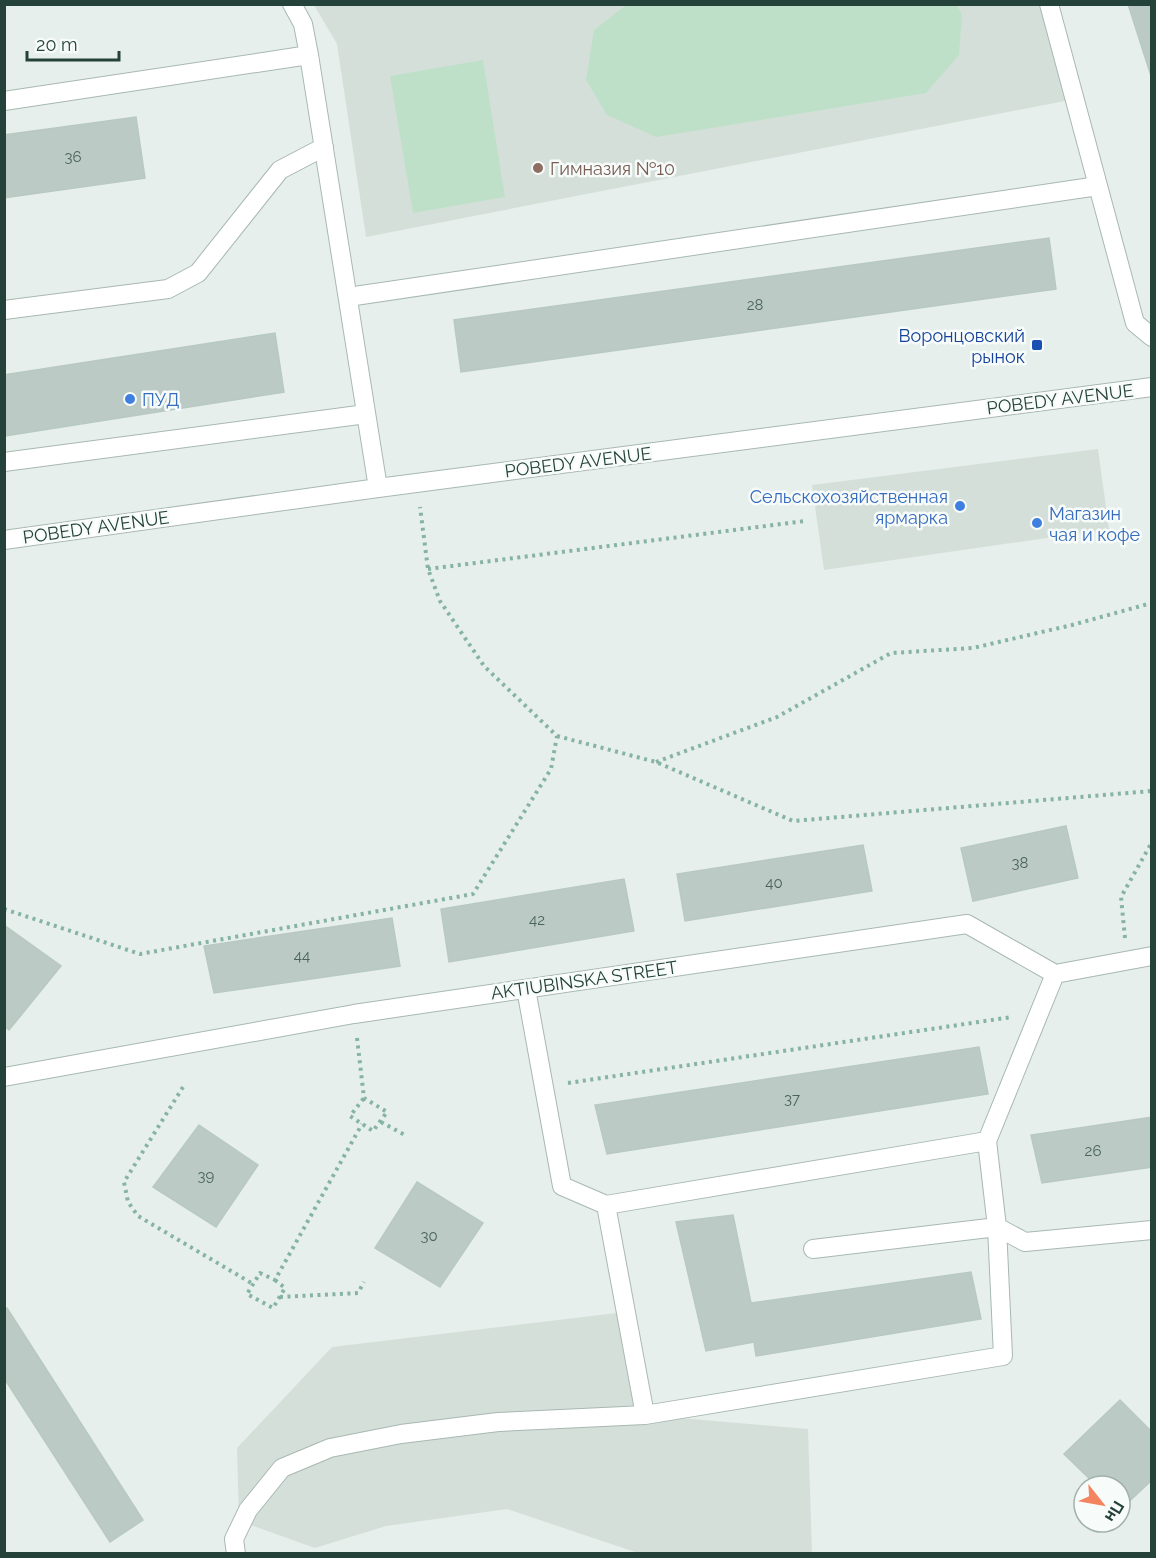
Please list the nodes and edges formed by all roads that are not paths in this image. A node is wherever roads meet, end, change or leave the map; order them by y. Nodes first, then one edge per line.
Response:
1 (292, 4) edge
2 (1048, 4) edge
3 (309, 55) junction
4 (4, 101) edge
5 (324, 147) junction
6 (1098, 186) junction
7 (348, 297) junction
8 (4, 310) edge
9 (1152, 337) edge
10 (1152, 387) edge
11 (366, 414) junction
12 (4, 462) edge
13 (378, 488) junction
14 (4, 540) edge
15 (1152, 956) edge
16 (1055, 974) junction
17 (526, 988) junction
18 (4, 1077) edge
19 (987, 1141) junction
20 (606, 1205) junction
21 (998, 1227) junction
22 (1152, 1230) edge
23 (813, 1249) dead end
24 (645, 1416) junction
25 (236, 1554) edge

1 - 3 street
2 - 6 street
3 - 4 street
3 - 5 street
5 - 7 street
5 - 8 street
6 - 7 street
6 - 9 street
7 - 11 street
10 - 13 street, POBEDY AVENUE
11 - 12 street
11 - 13 street
13 - 14 street, POBEDY AVENUE
15 - 16 street
16 - 17 street, AKTIUBINSKA STREET
16 - 19 street
17 - 18 street, AKTIUBINSKA STREET
17 - 20 street
19 - 20 street
19 - 21 street
20 - 24 street
21 - 22 street
21 - 23 street
21 - 24 street
24 - 25 street

